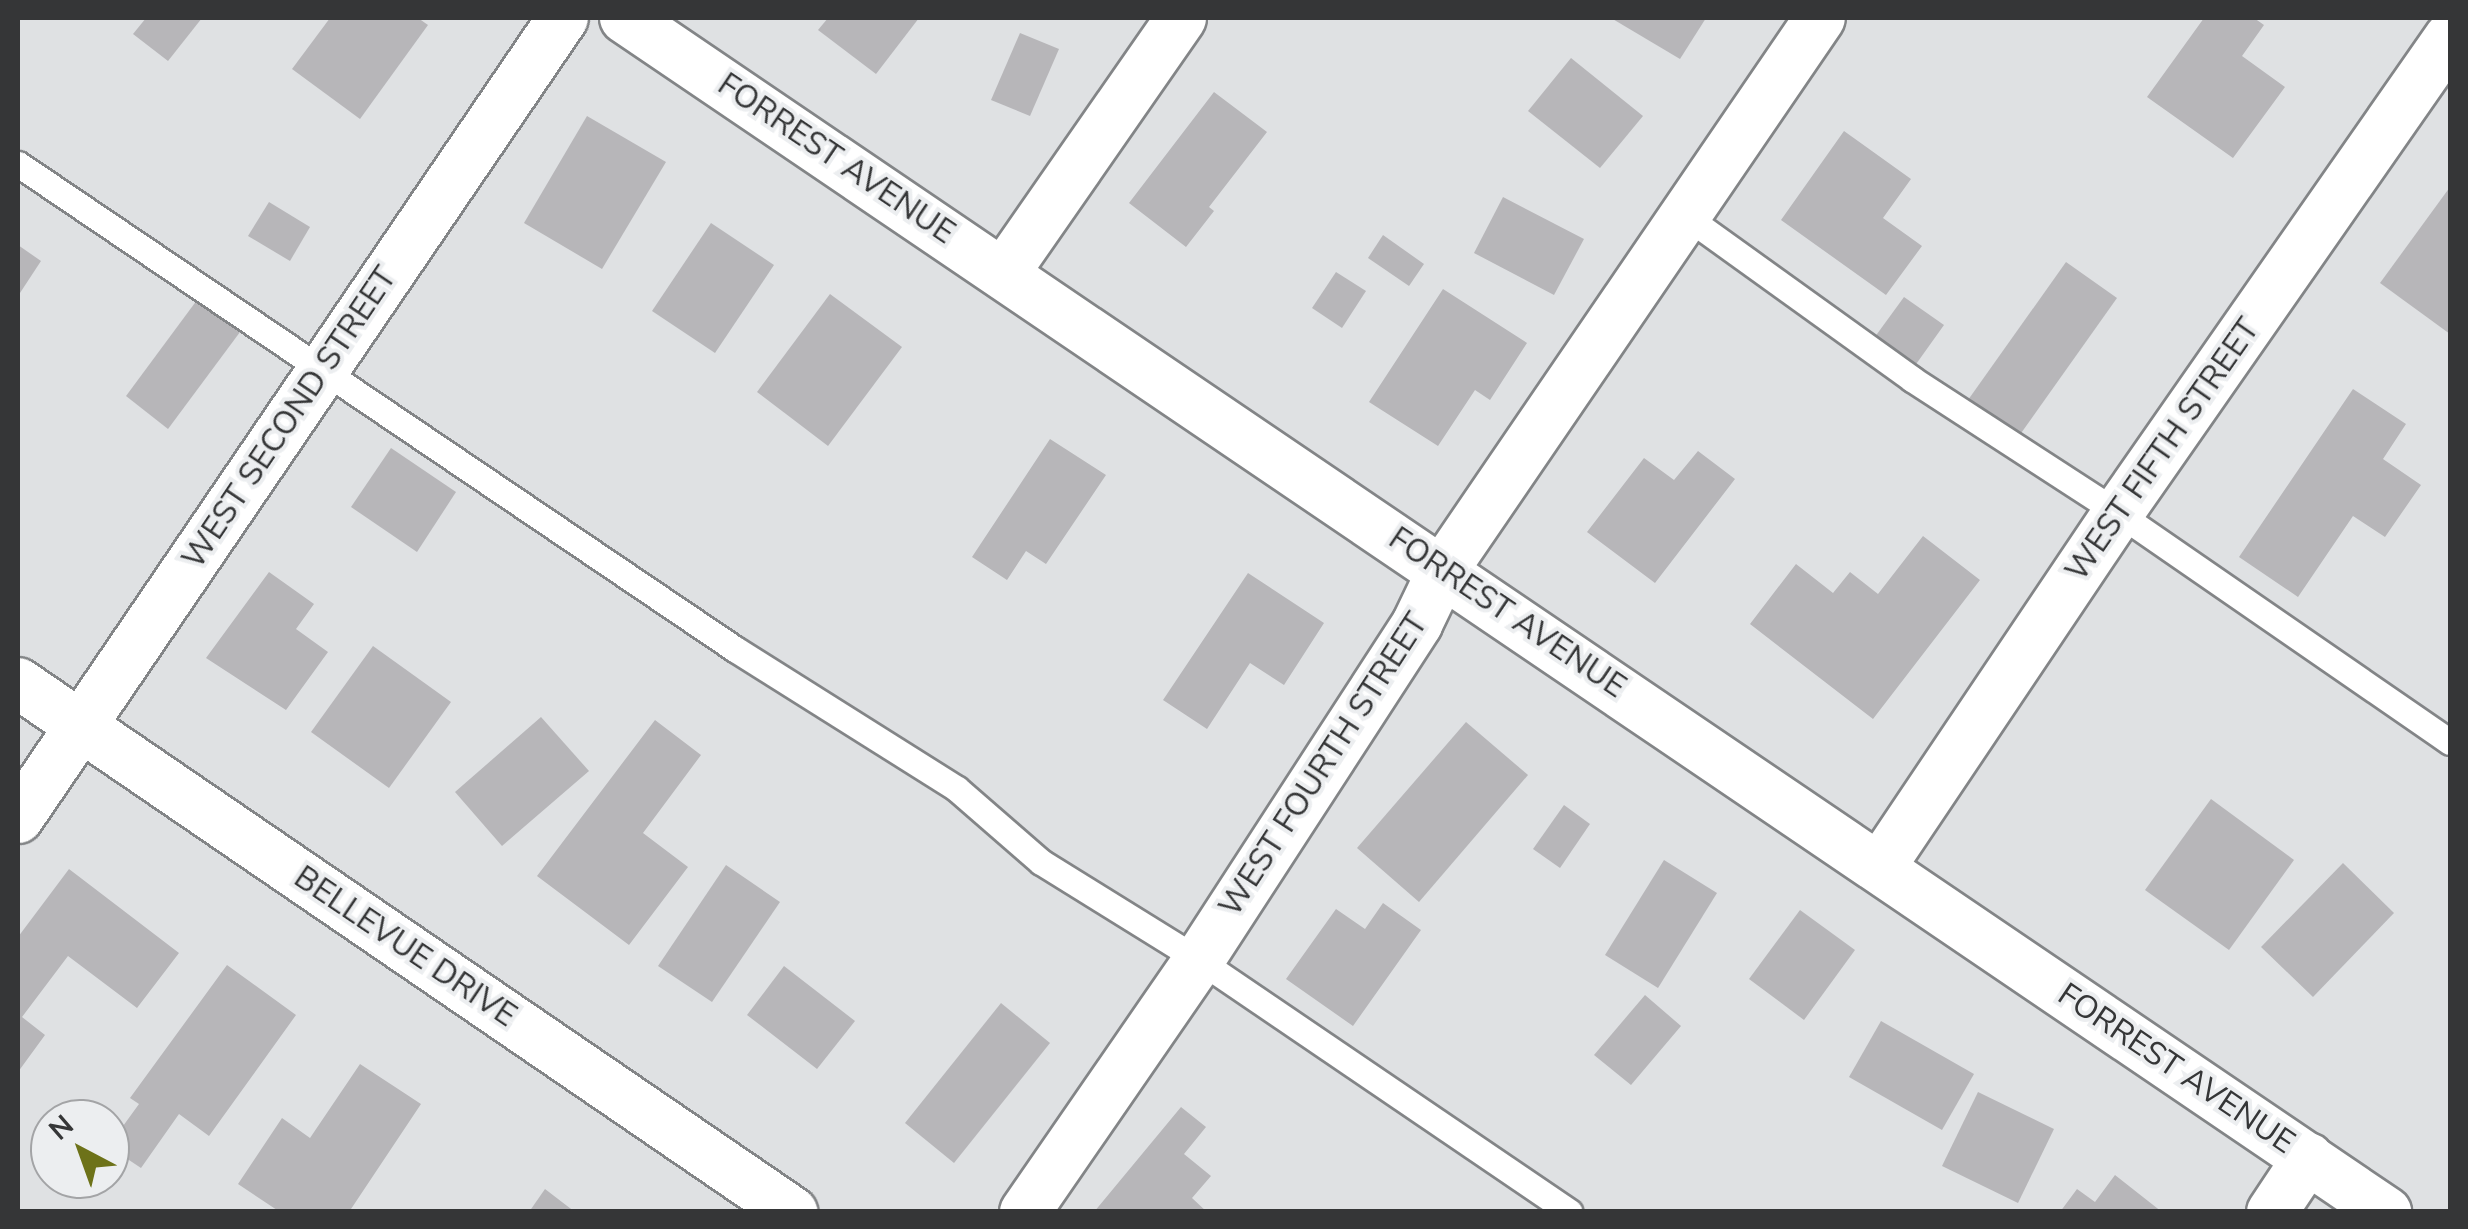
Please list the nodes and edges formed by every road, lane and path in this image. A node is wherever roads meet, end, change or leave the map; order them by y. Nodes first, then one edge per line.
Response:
1 (563, 18) edge
2 (625, 18) edge
3 (1181, 18) edge
4 (1820, 18) edge
5 (2450, 36) edge
6 (18, 164) edge
7 (1684, 215) junction
8 (1004, 273) junction
9 (324, 370) junction
10 (2118, 513) junction
11 (1443, 570) junction
12 (18, 683) edge
13 (81, 726) junction
14 (2450, 742) edge
15 (18, 818) edge
16 (1880, 867) junction
17 (1199, 960) junction
18 (2308, 1158) junction
19 (792, 1212) edge
20 (1025, 1212) edge
21 (1570, 1212) edge
22 (2272, 1212) edge
23 (2386, 1212) edge

1 - 9 street, WEST SECOND STREET
2 - 8 street, FORREST AVENUE
3 - 8 street
4 - 7 street, WEST FOURTH STREET
5 - 10 street, WEST FIFTH STREET
6 - 9 lane
7 - 10 lane
7 - 11 street, WEST FOURTH STREET
8 - 11 street, FORREST AVENUE
9 - 13 street, WEST SECOND STREET
9 - 17 lane
10 - 14 lane
10 - 16 street, WEST FIFTH STREET
11 - 16 street, FORREST AVENUE
11 - 17 street, WEST FOURTH STREET
12 - 13 street, BELLEVUE DRIVE
13 - 15 street, WEST SECOND STREET
13 - 19 street, BELLEVUE DRIVE
16 - 18 street, FORREST AVENUE
17 - 20 street, WEST FOURTH STREET
17 - 21 lane
18 - 22 street
18 - 23 street, FORREST AVENUE

